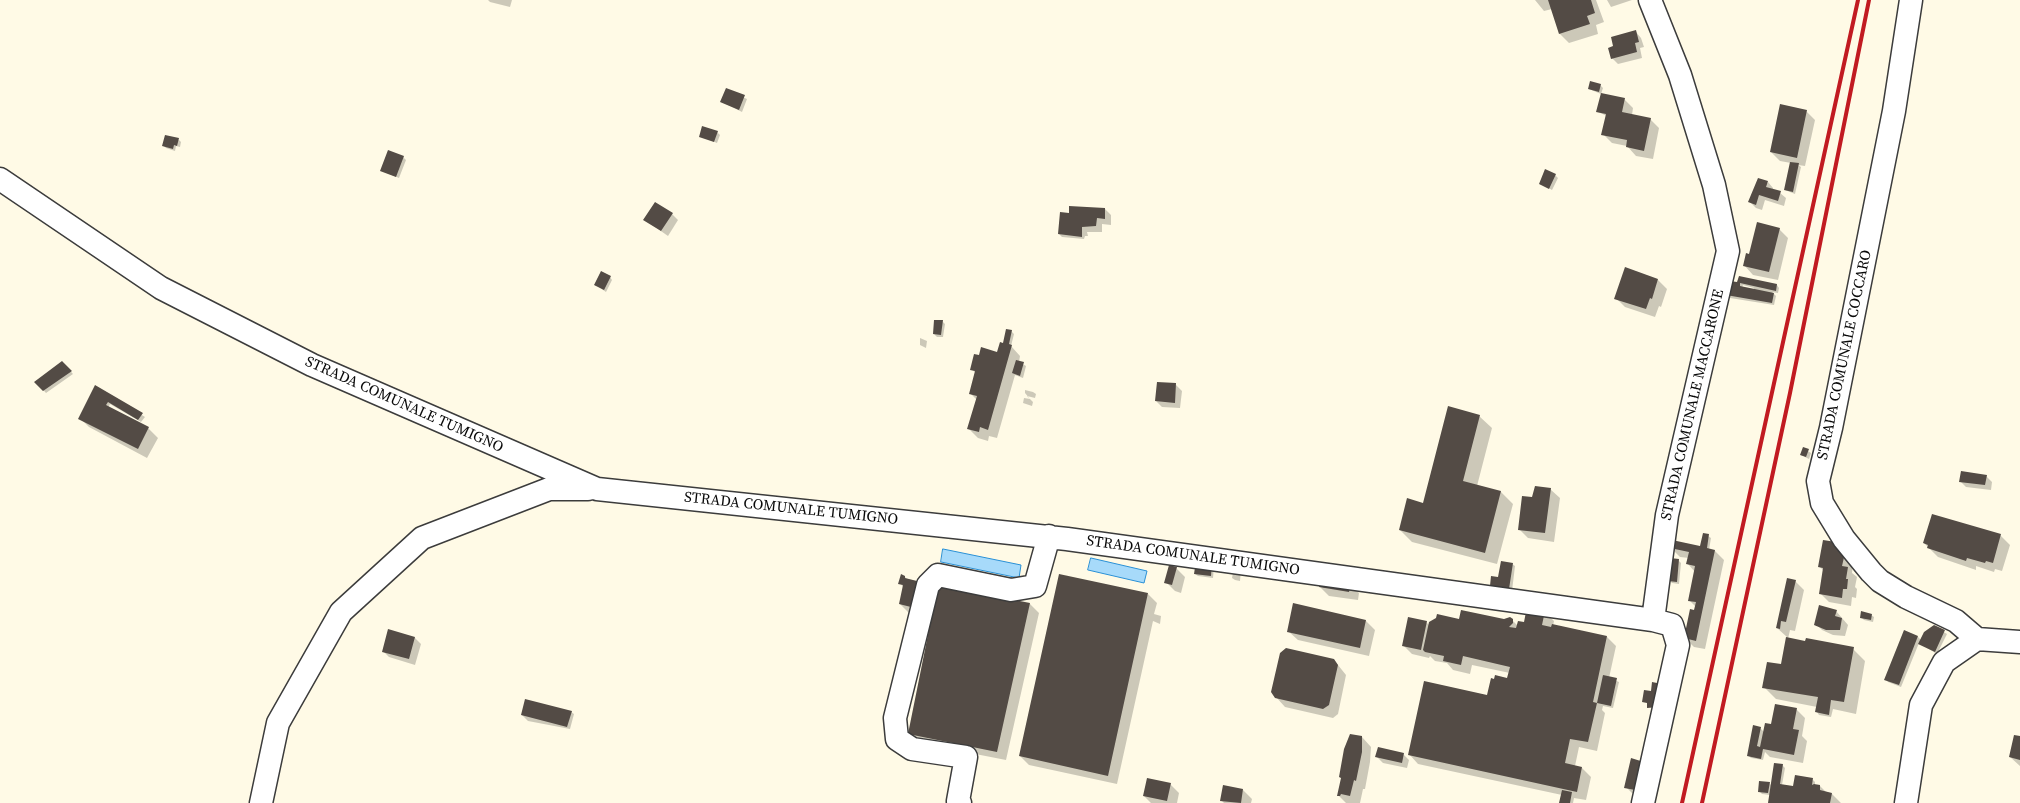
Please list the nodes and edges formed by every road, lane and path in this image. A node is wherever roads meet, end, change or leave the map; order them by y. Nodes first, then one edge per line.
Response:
1 (1650, 0) edge
2 (1912, 0) edge
3 (0, 179) edge
4 (597, 489) junction
5 (1049, 536) junction
6 (1653, 620) junction
7 (1977, 638) junction
8 (2020, 642) edge
9 (261, 803) edge
10 (960, 803) edge
11 (1643, 803) edge
12 (1906, 803) edge

1 - 6 street, STRADA COMUNALE MACCARONE
2 - 7 street, STRADA COMUNALE COCCARO
3 - 4 street, STRADA COMUNALE TUMIGNO
4 - 5 street, STRADA COMUNALE TUMIGNO
4 - 9 street
5 - 6 street, STRADA COMUNALE TUMIGNO
5 - 10 street
6 - 11 street
7 - 8 street
7 - 12 street

